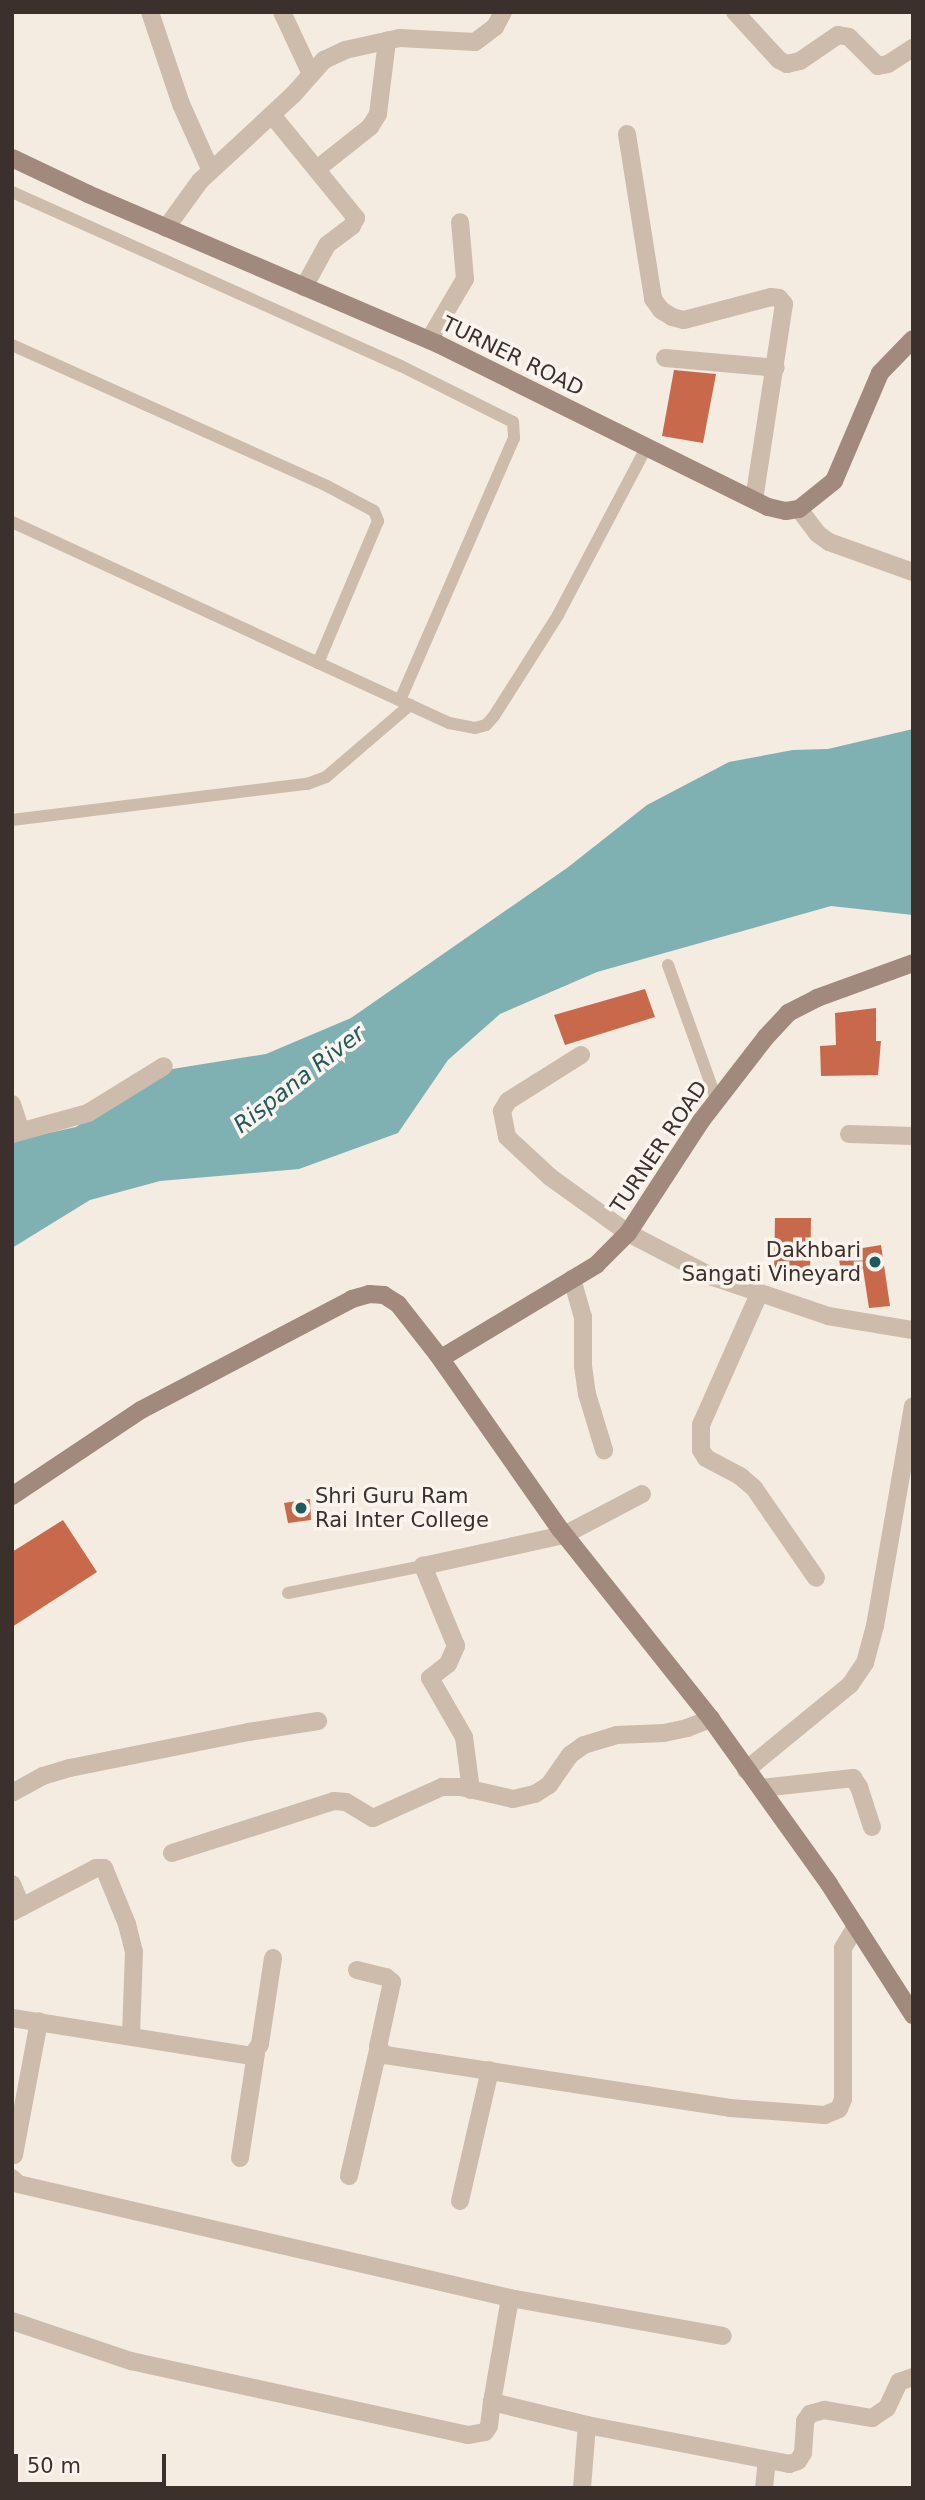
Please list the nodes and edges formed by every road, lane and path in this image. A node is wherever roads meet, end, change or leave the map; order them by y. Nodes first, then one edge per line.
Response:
1 (150, 12) edge
2 (282, 12) edge
3 (503, 12) edge
4 (735, 12) edge
5 (387, 41) junction
6 (913, 48) edge
7 (310, 72) junction
8 (272, 115) junction
9 (627, 134) dead end
10 (12, 158) edge
11 (317, 169) junction
12 (211, 171) junction
13 (12, 192) edge
14 (460, 222) dead end
15 (166, 228) junction
16 (304, 287) junction
17 (913, 339) edge
18 (429, 340) junction
19 (12, 345) edge
20 (665, 358) dead end
21 (776, 368) junction
22 (647, 446) junction
23 (754, 500) junction
24 (799, 509) junction
25 (12, 522) edge
26 (913, 572) edge
27 (318, 663) junction
28 (405, 702) junction
29 (12, 820) edge
30 (913, 963) edge
31 (668, 965) dead end
32 (581, 1055) dead end
33 (164, 1066) dead end
34 (717, 1101) junction
35 (12, 1104) edge
36 (17, 1133) edge
37 (849, 1134) dead end
38 (913, 1136) edge
39 (628, 1233) junction
40 (572, 1279) junction
41 (759, 1294) junction
42 (913, 1330) edge
43 (438, 1355) junction
44 (912, 1412) edge
45 (604, 1450) dead end
46 (642, 1493) dead end
47 (12, 1496) edge
48 (564, 1535) junction
49 (423, 1566) junction
50 (816, 1578) dead end
51 (288, 1593) dead end
52 (711, 1719) junction
53 (318, 1721) dead end
54 (746, 1770) junction
55 (761, 1788) junction
56 (471, 1790) junction
57 (12, 1793) edge
58 (872, 1827) dead end
59 (172, 1853) dead end
60 (12, 1884) edge
61 (17, 1910) edge
62 (856, 1926) junction
63 (273, 1958) dead end
64 (357, 1970) dead end
65 (913, 2015) edge
66 (12, 2018) edge
67 (39, 2021) junction
68 (131, 2034) junction
69 (378, 2050) junction
70 (256, 2053) junction
71 (490, 2070) junction
72 (13, 2157) edge
73 (240, 2158) dead end
74 (349, 2176) dead end
75 (12, 2178) edge
76 (460, 2201) dead end
77 (510, 2298) junction
78 (12, 2321) edge
79 (723, 2336) dead end
80 (913, 2377) edge
81 (492, 2402) junction
82 (587, 2426) junction
83 (766, 2461) junction
84 (582, 2488) edge
85 (764, 2488) edge

1 - 12 street
2 - 7 street
3 - 5 street
4 - 6 street
5 - 7 street
5 - 11 street
7 - 8 street
8 - 11 street
8 - 12 street
9 - 21 street
10 - 15 main road, TURNER ROAD
11 - 16 street
12 - 15 street
13 - 28 lane
14 - 18 street
15 - 16 main road, TURNER ROAD
16 - 18 main road, TURNER ROAD
17 - 24 main road
18 - 22 main road, TURNER ROAD
19 - 27 lane
20 - 21 street
21 - 23 street
22 - 23 main road, TURNER ROAD
22 - 28 lane
23 - 24 main road, TURNER ROAD
24 - 26 street
25 - 27 lane
27 - 28 lane
28 - 29 lane
30 - 34 main road, TURNER ROAD
31 - 34 lane
32 - 39 street
33 - 36 street
34 - 39 main road, TURNER ROAD
35 - 36 street
37 - 38 street
39 - 40 main road, TURNER ROAD
39 - 41 street
40 - 43 main road, TURNER ROAD
40 - 45 street
41 - 42 street
41 - 50 street
43 - 47 main road
43 - 48 main road
44 - 54 street
46 - 48 street
48 - 49 street
48 - 52 main road
49 - 51 lane
49 - 56 street
52 - 54 main road
52 - 56 street
53 - 57 street
54 - 55 main road
55 - 58 street
55 - 62 main road
56 - 59 street
60 - 61 street
61 - 68 street
62 - 65 main road
62 - 71 street
63 - 70 street
64 - 69 street
66 - 67 street
67 - 68 street
67 - 72 street
68 - 70 street
69 - 71 street
69 - 74 street
70 - 73 street
71 - 76 street
75 - 77 street
77 - 79 street
77 - 81 street
78 - 81 street
80 - 83 street
81 - 82 street
82 - 83 street
82 - 84 street
83 - 85 street

